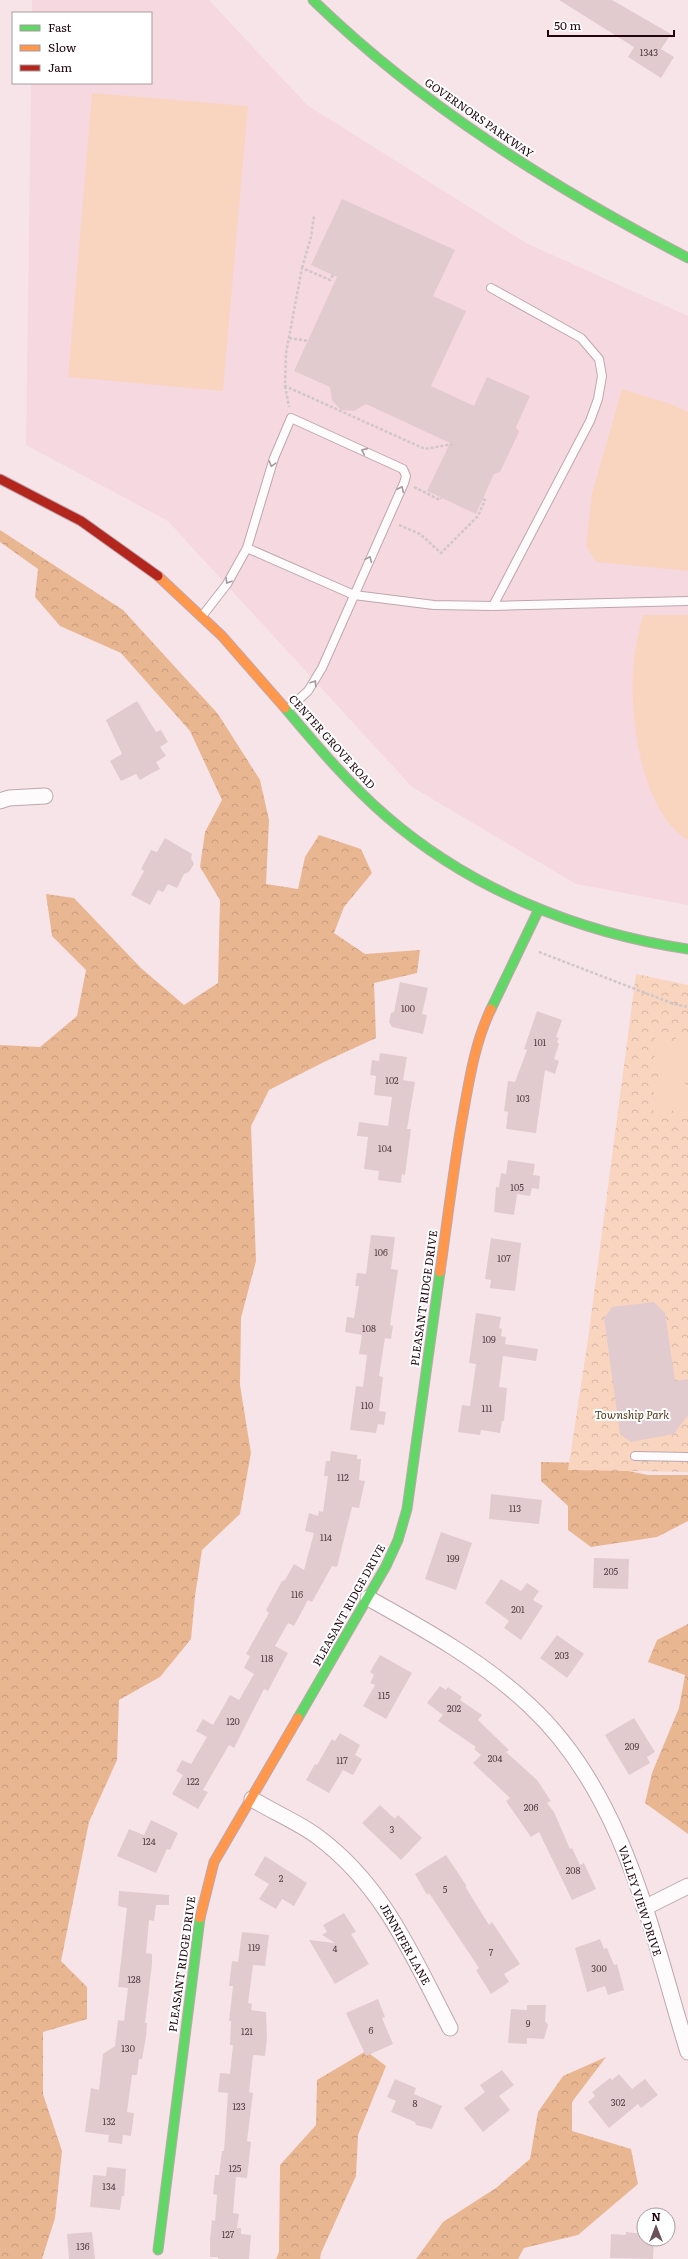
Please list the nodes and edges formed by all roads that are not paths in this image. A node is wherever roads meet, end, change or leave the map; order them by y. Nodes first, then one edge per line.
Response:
1 (313, 0) edge
2 (688, 258) edge
3 (491, 288) dead end
4 (0, 479) edge
5 (248, 548) junction
6 (354, 595) junction
7 (688, 601) edge
8 (493, 606) junction
9 (202, 616) junction
10 (286, 710) junction
11 (45, 796) dead end
12 (0, 801) edge
13 (539, 909) junction
14 (688, 949) edge
15 (635, 1456) dead end
16 (688, 1457) edge
17 (368, 1598) junction
18 (252, 1799) junction
19 (688, 1886) edge
20 (644, 1908) junction
21 (450, 2028) dead end
22 (688, 2052) edge
23 (158, 2250) dead end

1 - 2 street, GOVERNORS PARKWAY
3 - 8 lane
4 - 9 street, CENTER GROVE ROAD
5 - 6 lane
6 -> 5 lane
5 -> 9 lane
6 - 8 lane
10 -> 6 lane
7 - 8 lane
9 - 10 street, CENTER GROVE ROAD
10 - 13 street, CENTER GROVE ROAD
11 - 12 street
13 - 14 street, CENTER GROVE ROAD
13 - 17 street, PLEASANT RIDGE DRIVE
15 - 16 lane
17 - 18 street, PLEASANT RIDGE DRIVE
17 - 20 street, VALLEY VIEW DRIVE
18 - 21 street, JENNIFER LANE
18 - 23 street, PLEASANT RIDGE DRIVE
19 - 20 street
20 - 22 street, VALLEY VIEW DRIVE

